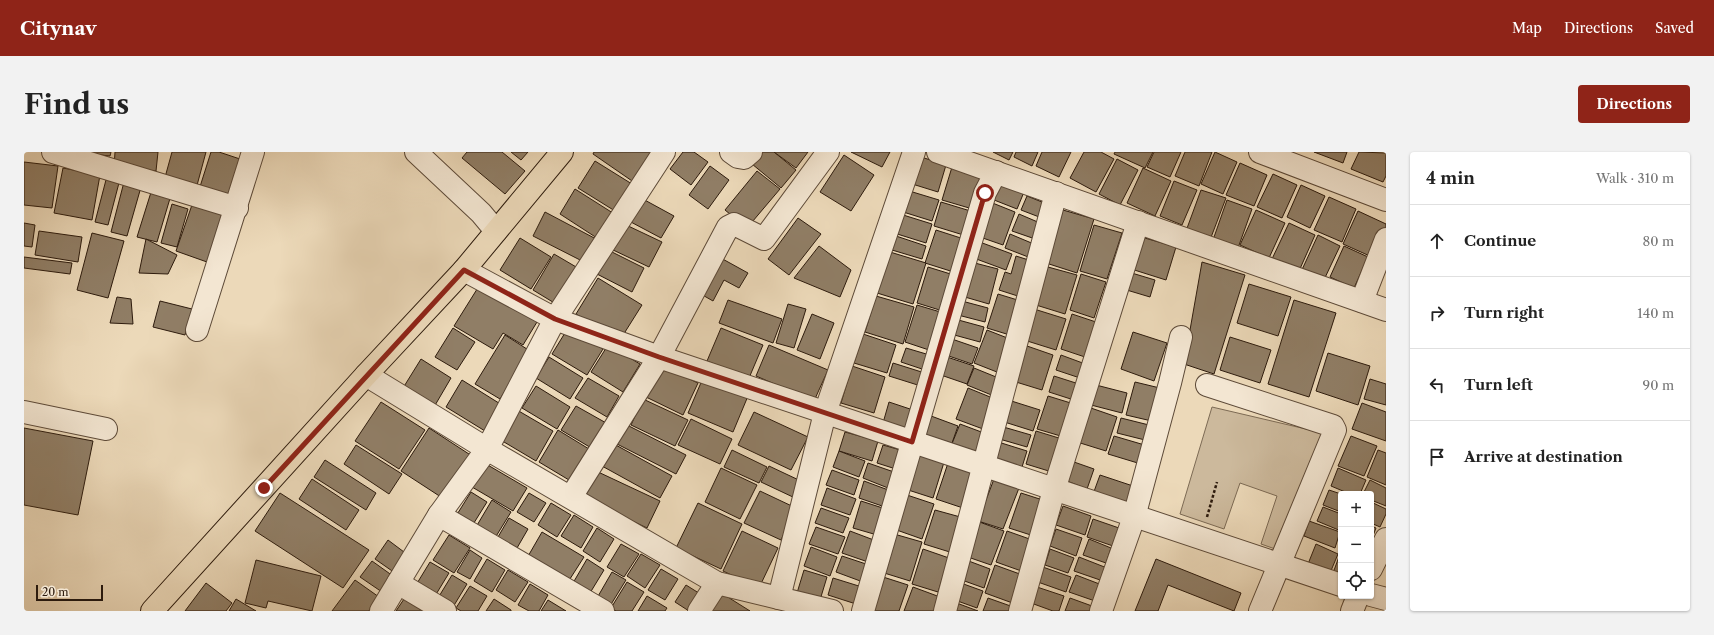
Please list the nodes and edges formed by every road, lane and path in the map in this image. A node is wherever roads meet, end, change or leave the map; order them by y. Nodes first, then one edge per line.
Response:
1 (53, 152) edge
2 (253, 152) edge
3 (416, 152) edge
4 (562, 152) edge
5 (664, 152) edge
6 (731, 152) edge
7 (751, 152) edge
8 (828, 152) edge
9 (914, 152) edge
10 (938, 152) edge
11 (1260, 152) edge
12 (1293, 158) edge
13 (996, 172) junction
14 (1056, 193) junction
15 (1386, 200) edge
16 (237, 208) junction
17 (1138, 222) junction
18 (496, 232) junction
19 (1386, 239) edge
20 (464, 270) junction
21 (1362, 301) junction
22 (1386, 310) edge
23 (555, 319) junction
24 (197, 330) dead end
25 (1181, 337) dead end
26 (659, 357) junction
27 (366, 375) junction
28 (1207, 384) dead end
29 (24, 412) edge
30 (825, 413) junction
31 (106, 429) dead end
32 (912, 442) junction
33 (487, 448) junction
34 (982, 466) junction
35 (1217, 482) dead end
36 (1054, 490) junction
37 (572, 497) junction
38 (439, 515) junction
39 (1134, 516) junction
40 (1200, 539) junction
41 (1386, 539) edge
42 (1374, 563) edge
43 (1280, 565) junction
44 (716, 583) junction
45 (398, 584) junction
46 (1338, 584) edge
47 (1374, 596) edge
48 (779, 598) junction
49 (1357, 599) edge
50 (1386, 599) edge
51 (152, 611) edge
52 (381, 611) edge
53 (445, 611) edge
54 (603, 611) edge
55 (699, 611) edge
56 (832, 611) edge
57 (864, 611) edge
58 (945, 611) edge
59 (1020, 611) edge
60 (1101, 611) edge
61 (1260, 611) edge
62 (1352, 611) edge

1 - 16 street
2 - 16 street
3 - 18 street
4 - 18 main road
5 - 23 street
6 - 7 street
8 - 26 street
9 - 30 street
10 - 13 street
11 - 12 street
12 - 15 street
13 - 14 street
13 - 32 street
14 - 17 street
14 - 34 street
16 - 24 street
17 - 21 street
17 - 36 street
18 - 20 main road
19 - 21 street
20 - 23 street
20 - 27 main road
21 - 22 street
23 - 26 street
23 - 33 street
25 - 39 street
26 - 30 street
26 - 37 street
27 - 33 street
27 - 51 main road
28 - 43 street
29 - 31 street
30 - 32 street
30 - 48 street
32 - 34 street
32 - 57 street
33 - 37 street
33 - 38 street
34 - 36 street
34 - 58 street
35 - 40 path
36 - 39 street
36 - 59 street
37 - 44 street
38 - 45 street
38 - 54 street
39 - 40 street
39 - 60 street
40 - 43 street
41 - 42 street
43 - 46 street
43 - 61 street
44 - 48 street
44 - 55 street
45 - 52 street
45 - 53 street
47 - 50 street
48 - 56 street
49 - 62 street

